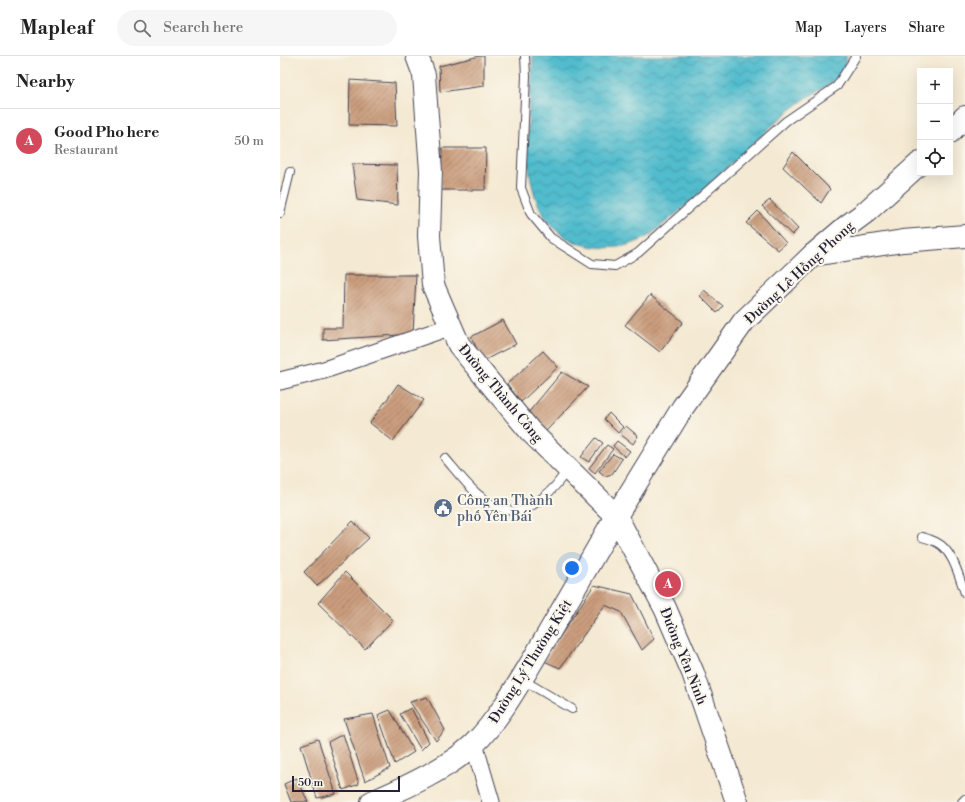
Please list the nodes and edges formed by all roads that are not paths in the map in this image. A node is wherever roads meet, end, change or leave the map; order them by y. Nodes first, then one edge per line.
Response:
1 (417, 56) edge
2 (525, 56) edge
3 (856, 56) edge
4 (965, 117) edge
5 (953, 129) edge
6 (917, 166) edge
7 (290, 172) dead end
8 (280, 210) edge
9 (965, 236) edge
10 (813, 255) junction
11 (452, 326) junction
12 (280, 381) edge
13 (445, 458) dead end
14 (568, 468) junction
15 (616, 516) junction
16 (922, 536) dead end
17 (965, 593) edge
18 (521, 679) junction
19 (572, 709) dead end
20 (474, 744) junction
21 (965, 799) edge
22 (372, 802) edge
23 (491, 802) edge
24 (737, 802) edge
25 (962, 802) edge

1 - 11 main road, Đường Thành Công
2 - 3 lane
4 - 5 main road
6 - 10 main road, Đường Lê Hồng Phong
7 - 8 lane
9 - 10 main road
10 - 15 main road, Đường Lê Hồng Phong
11 - 12 street
11 - 14 main road, Đường Thành Công
13 - 14 lane
14 - 15 main road, Đường Thành Công
15 - 18 main road, Đường Lý Thường Kiệt
15 - 24 main road, Đường Yên Ninh
16 - 17 lane
18 - 19 lane
18 - 20 main road, Đường Lý Thường Kiệt
20 - 22 main road, Đường Lý Thường Kiệt
20 - 23 street
21 - 25 lane

